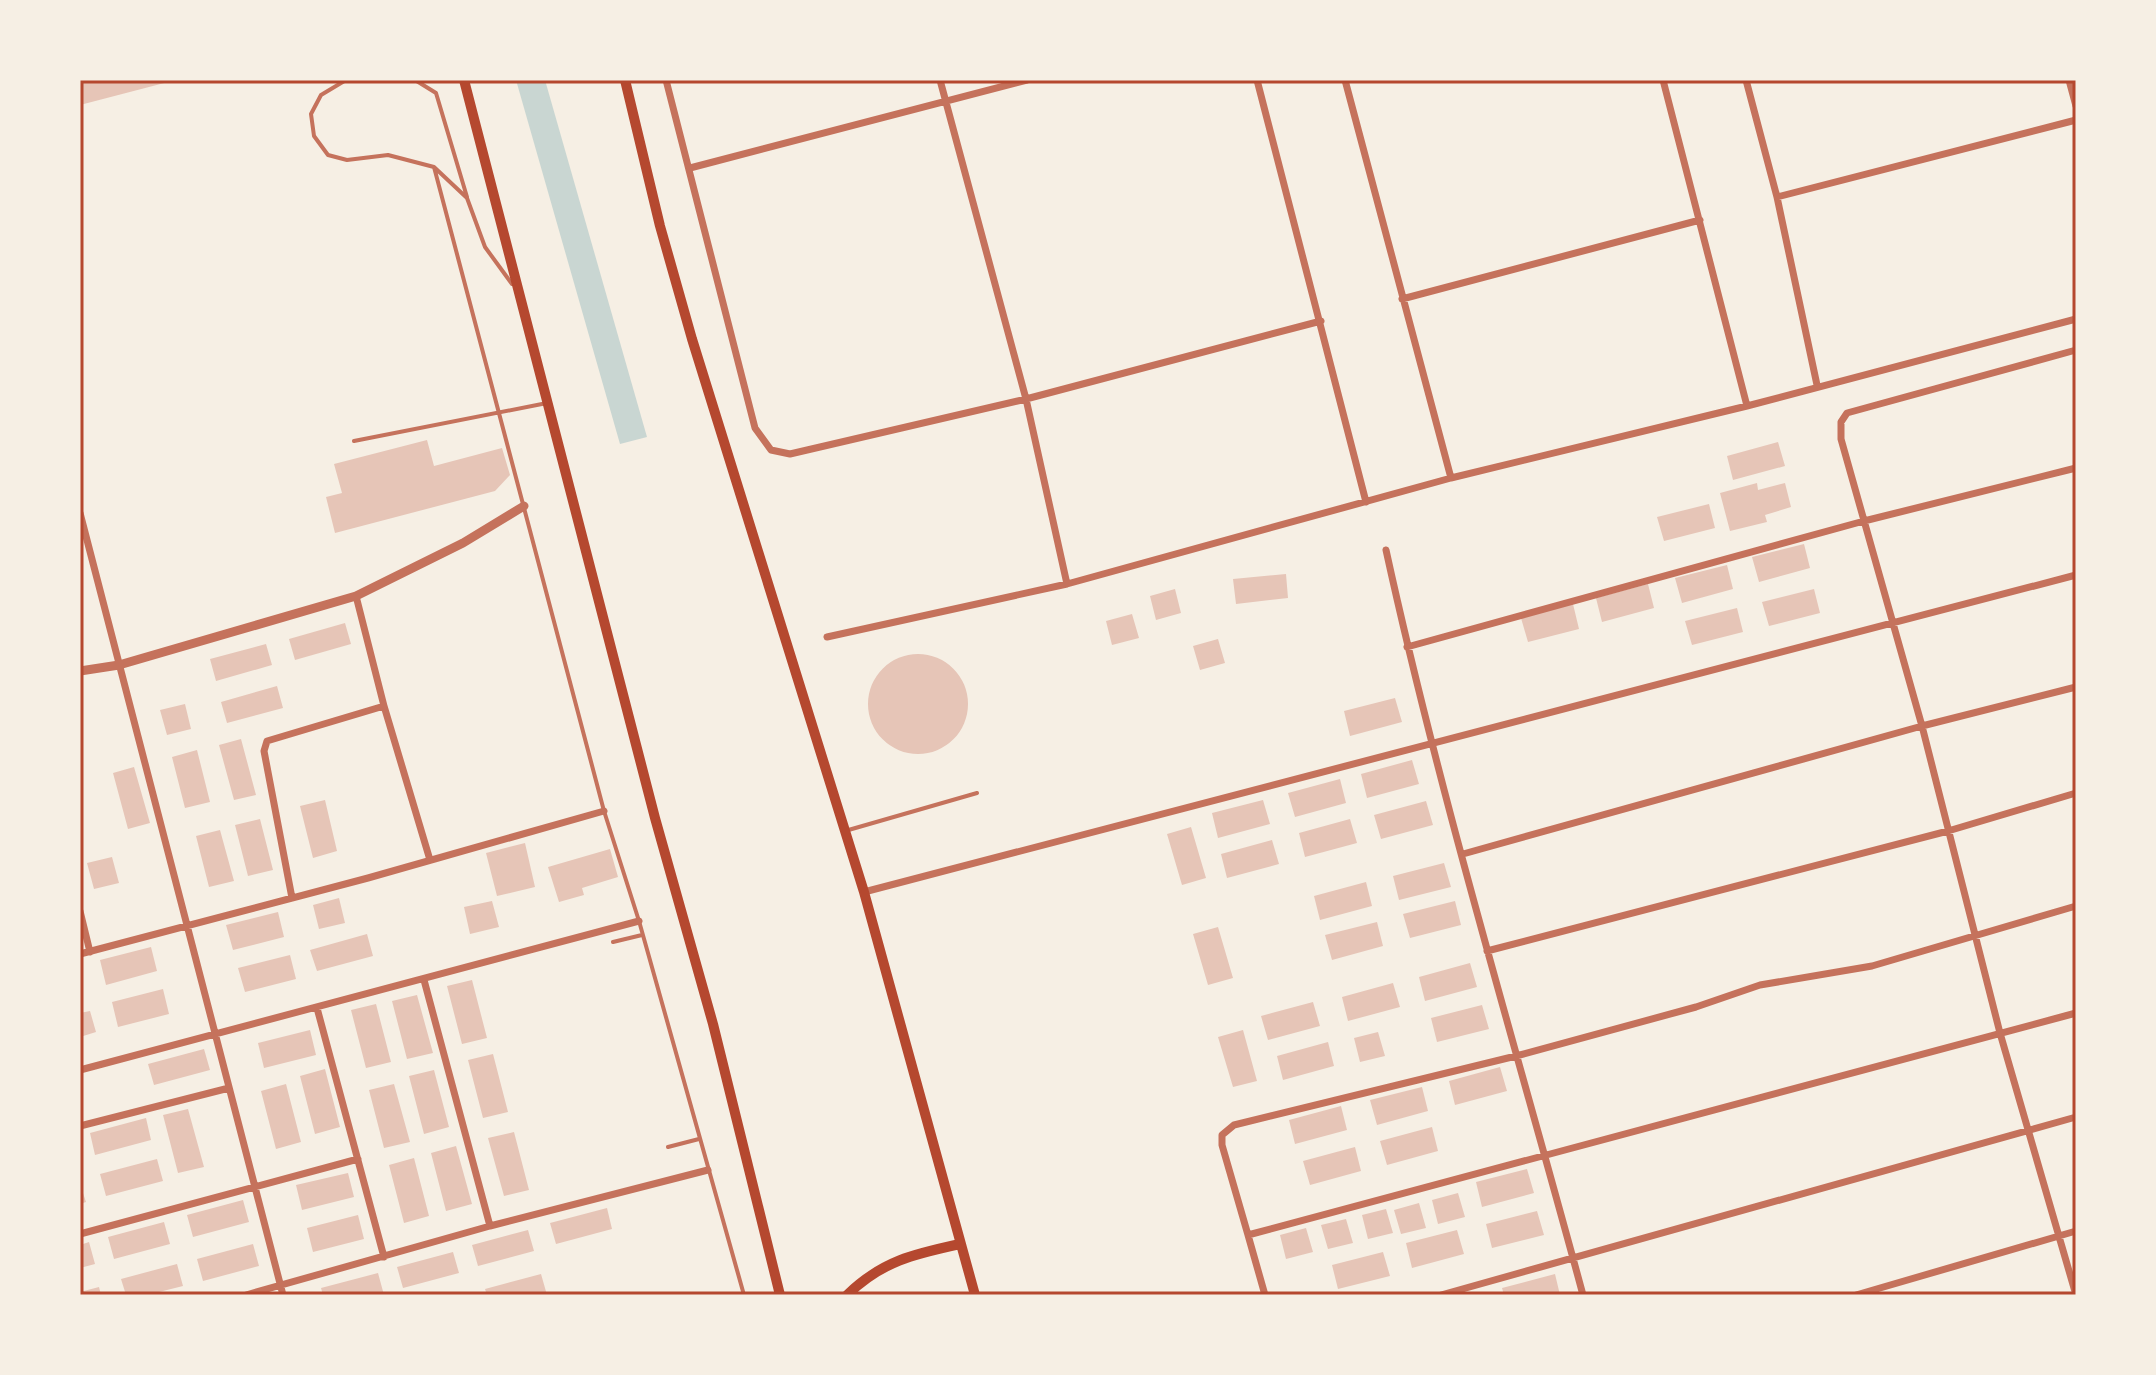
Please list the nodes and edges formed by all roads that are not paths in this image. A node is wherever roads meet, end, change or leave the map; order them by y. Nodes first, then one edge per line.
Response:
1 (346, 80) edge
2 (415, 80) edge
3 (464, 80) edge
4 (625, 80) edge
5 (666, 80) edge
6 (940, 80) edge
7 (1027, 80) edge
8 (1257, 80) edge
9 (1345, 80) edge
10 (1663, 80) edge
11 (1746, 80) edge
12 (2069, 80) edge
13 (946, 102) junction
14 (2076, 106) edge
15 (2076, 120) edge
16 (434, 167) junction
17 (690, 168) junction
18 (1777, 197) junction
19 (467, 198) junction
20 (1700, 220) junction
21 (519, 292) junction
22 (1402, 299) junction
23 (2076, 319) edge
24 (1321, 321) junction
25 (2076, 350) edge
26 (1817, 385) junction
27 (1026, 399) junction
28 (547, 403) junction
29 (1747, 406) junction
30 (498, 412) junction
31 (354, 441) dead end
32 (2076, 468) edge
33 (1451, 478) junction
34 (1366, 502) junction
35 (524, 506) junction
36 (80, 513) edge
37 (1864, 521) junction
38 (1386, 550) dead end
39 (2076, 575) edge
40 (1067, 584) junction
41 (356, 596) junction
42 (1894, 622) junction
43 (827, 637) dead end
44 (1407, 647) junction
45 (119, 665) junction
46 (80, 671) edge
47 (2076, 687) edge
48 (384, 706) junction
49 (1922, 726) junction
50 (1432, 743) junction
51 (977, 793) dead end
52 (2076, 793) edge
53 (604, 811) junction
54 (844, 831) junction
55 (1948, 831) junction
56 (1463, 854) junction
57 (430, 860) junction
58 (864, 892) junction
59 (292, 898) junction
60 (2076, 906) edge
61 (80, 911) edge
62 (639, 921) junction
63 (187, 924) junction
64 (643, 935) junction
65 (1973, 936) junction
66 (613, 942) dead end
67 (1487, 951) junction
68 (90, 952) junction
69 (80, 954) edge
70 (424, 980) junction
71 (317, 1008) junction
72 (2076, 1013) edge
73 (216, 1033) junction
74 (2000, 1033) junction
75 (1516, 1056) junction
76 (80, 1070) edge
77 (229, 1088) junction
78 (2076, 1117) edge
79 (80, 1126) edge
80 (2030, 1131) junction
81 (699, 1139) junction
82 (668, 1147) dead end
83 (1544, 1156) junction
84 (358, 1159) junction
85 (708, 1170) junction
86 (254, 1185) junction
87 (490, 1226) junction
88 (2076, 1231) edge
89 (80, 1234) edge
90 (1248, 1235) junction
91 (2059, 1235) junction
92 (960, 1244) junction
93 (384, 1257) junction
94 (1573, 1258) junction
95 (280, 1286) junction
96 (246, 1295) edge
97 (283, 1295) edge
98 (744, 1295) edge
99 (780, 1295) edge
100 (847, 1295) edge
101 (975, 1295) edge
102 (1265, 1295) edge
103 (1441, 1295) edge
104 (1583, 1295) edge
105 (1856, 1295) edge
106 (2076, 1295) edge

1 - 16 lane
2 - 19 lane
3 - 21 main road
4 - 54 main road
5 - 17 street
6 - 13 street
7 - 13 street
8 - 24 street
9 - 22 street
10 - 20 street
11 - 18 street
12 - 14 street
13 - 17 street
13 - 27 street
15 - 18 street
16 - 19 lane
16 - 30 lane
17 - 27 street
18 - 26 street
19 - 21 lane
20 - 22 street
20 - 29 street
21 - 28 main road
22 - 33 street
23 - 26 street
24 - 27 street
24 - 34 street
25 - 37 street
26 - 29 street
27 - 40 street
28 - 30 lane
28 - 99 main road
29 - 33 street
30 - 31 lane
30 - 35 lane
32 - 37 street
33 - 34 street
34 - 40 street
35 - 41 street
35 - 53 lane
36 - 45 street
37 - 42 street
37 - 44 street
38 - 44 street
39 - 42 street
40 - 43 street
41 - 45 street
41 - 48 street
42 - 49 street
42 - 50 street
44 - 50 street
45 - 46 street
45 - 63 street
47 - 49 street
48 - 57 street
48 - 59 street
49 - 55 street
49 - 56 street
50 - 56 street
50 - 58 street
51 - 54 lane
52 - 55 street
53 - 57 street
53 - 62 lane
54 - 58 main road
55 - 65 street
55 - 67 street
56 - 67 street
57 - 59 street
58 - 92 main road
59 - 63 street
60 - 65 street
61 - 68 street
62 - 64 lane
62 - 70 street
63 - 68 street
63 - 73 street
64 - 66 lane
64 - 81 lane
65 - 74 street
65 - 75 street
67 - 75 street
68 - 69 street
70 - 71 street
70 - 87 street
71 - 73 street
71 - 84 street
72 - 74 street
73 - 76 street
73 - 77 street
74 - 80 street
74 - 83 street
75 - 83 street
75 - 90 street
77 - 79 street
77 - 86 street
78 - 80 street
80 - 91 street
80 - 94 street
81 - 82 lane
81 - 85 lane
83 - 90 street
83 - 94 street
84 - 86 street
84 - 93 street
85 - 87 street
85 - 98 lane
86 - 89 street
86 - 95 street
87 - 93 street
88 - 91 street
90 - 102 street
91 - 105 street
91 - 106 street
92 - 100 main road
92 - 101 main road
93 - 95 street
94 - 103 street
94 - 104 street
95 - 96 street
95 - 97 street

